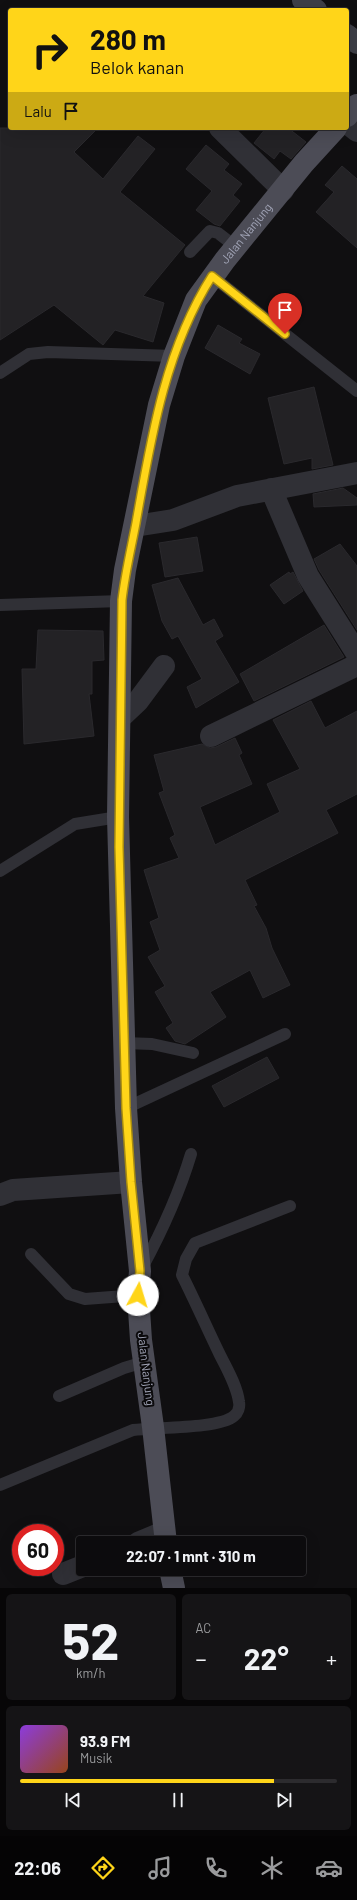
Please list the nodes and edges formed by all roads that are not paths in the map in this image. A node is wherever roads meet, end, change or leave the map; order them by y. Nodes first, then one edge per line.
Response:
1 (303, 0) edge
2 (313, 8) edge
3 (349, 37) edge
4 (357, 43) edge
5 (357, 105) edge
6 (349, 114) edge
7 (349, 125) edge
8 (222, 130) edge
9 (334, 130) edge
10 (357, 131) edge
11 (283, 190) junction
12 (236, 247) junction
13 (190, 252) dead end
14 (212, 276) junction
15 (174, 356) junction
16 (0, 373) edge
17 (357, 391) edge
18 (357, 473) edge
19 (271, 489) junction
20 (135, 526) junction
21 (122, 600) junction
22 (0, 605) edge
23 (357, 654) edge
24 (357, 665) edge
25 (164, 666) dead end
26 (120, 718) junction
27 (211, 736) dead end
28 (118, 817) junction
29 (0, 871) edge
30 (285, 1034) dead end
31 (124, 1043) junction
32 (192, 1053) dead end
33 (126, 1108) junction
34 (191, 1154) dead end
35 (131, 1182) junction
36 (0, 1195) edge
37 (290, 1206) dead end
38 (31, 1254) dead end
39 (140, 1271) junction
40 (138, 1295) junction
41 (144, 1362) junction
42 (59, 1396) dead end
43 (153, 1427) junction
44 (0, 1485) edge
45 (164, 1536) edge
46 (76, 1569) edge
47 (64, 1574) edge
48 (171, 1576) edge
49 (174, 1588) edge

1 - 2 main road
3 - 4 main road
5 - 6 main road
7 - 10 street
8 - 11 street
9 - 11 main road, Jalan Nanjung
11 - 12 main road, Jalan Nanjung
12 - 13 lane
12 - 14 main road, Jalan Nanjung
14 - 15 main road, Jalan Nanjung
14 - 17 lane
15 - 16 lane
15 - 20 main road, Jalan Nanjung
18 - 19 street
19 - 20 street
19 - 23 street
20 - 21 main road, Jalan Nanjung
21 - 22 lane
21 - 26 main road, Jalan Nanjung
24 - 27 street
25 - 26 street
26 - 28 main road, Jalan Nanjung
28 - 29 lane
28 - 31 main road, Jalan Nanjung
30 - 33 lane
31 - 32 lane
31 - 33 main road, Jalan Nanjung
33 - 35 main road, Jalan Nanjung
34 - 39 lane
35 - 36 street
35 - 39 main road, Jalan Nanjung
37 - 43 lane
38 - 40 lane
39 - 40 main road, Jalan Nanjung
40 - 41 main road, Jalan Nanjung
41 - 42 lane
41 - 43 main road, Jalan Nanjung
43 - 44 lane
43 - 45 main road, Jalan Nanjung
46 - 47 street
48 - 49 main road

